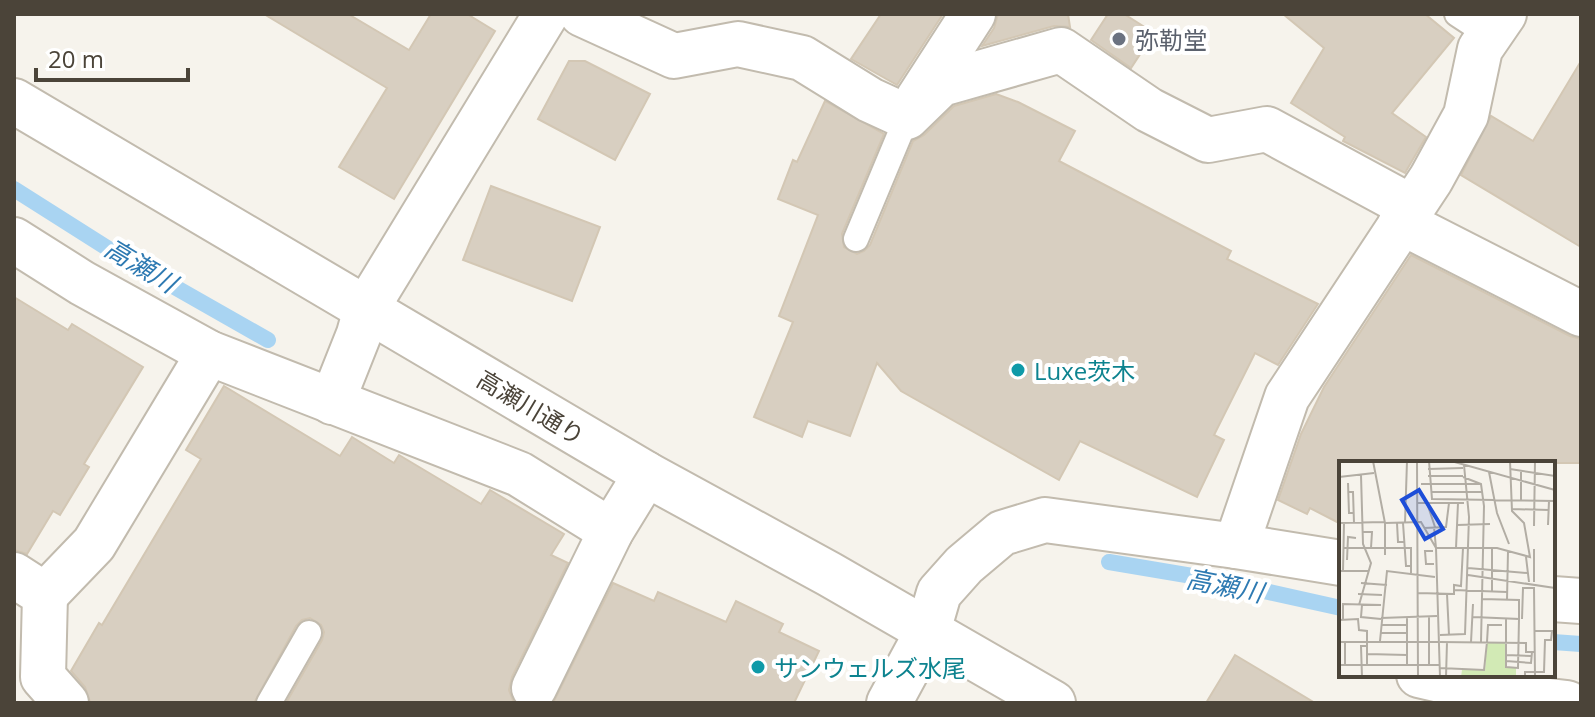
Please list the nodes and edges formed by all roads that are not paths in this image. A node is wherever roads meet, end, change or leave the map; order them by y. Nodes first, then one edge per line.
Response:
1 (546, 14) edge
2 (582, 14) edge
3 (973, 14) edge
4 (1483, 21) edge
5 (14, 101) edge
6 (907, 117) junction
7 (1406, 214) junction
8 (856, 239) dead end
9 (14, 240) edge
10 (1581, 314) edge
11 (363, 322) junction
12 (209, 353) junction
13 (332, 402) junction
14 (646, 474) junction
15 (611, 531) junction
16 (1236, 546) junction
17 (1339, 563) edge
18 (30, 585) edge
19 (1555, 599) edge
20 (1581, 601) edge
21 (928, 631) junction
22 (309, 633) dead end
23 (1428, 677) edge
24 (534, 688) dead end
25 (66, 703) edge
26 (269, 703) edge
27 (889, 703) edge
28 (1053, 703) edge
29 (1567, 703) edge

1 - 11 street
2 - 6 street
3 - 6 street
4 - 7 street
5 - 11 street, 高瀬川通り
6 - 7 street
6 - 8 lane
7 - 10 street
7 - 16 street
9 - 12 street
11 - 13 street
11 - 14 street, 高瀬川通り
12 - 13 street
12 - 18 street
13 - 15 street
14 - 15 street
14 - 21 street, 高瀬川通り
15 - 24 street
16 - 17 street
16 - 21 street
18 - 25 street
19 - 20 street
21 - 27 street
21 - 28 street, 高瀬川通り
22 - 26 lane
23 - 29 street

